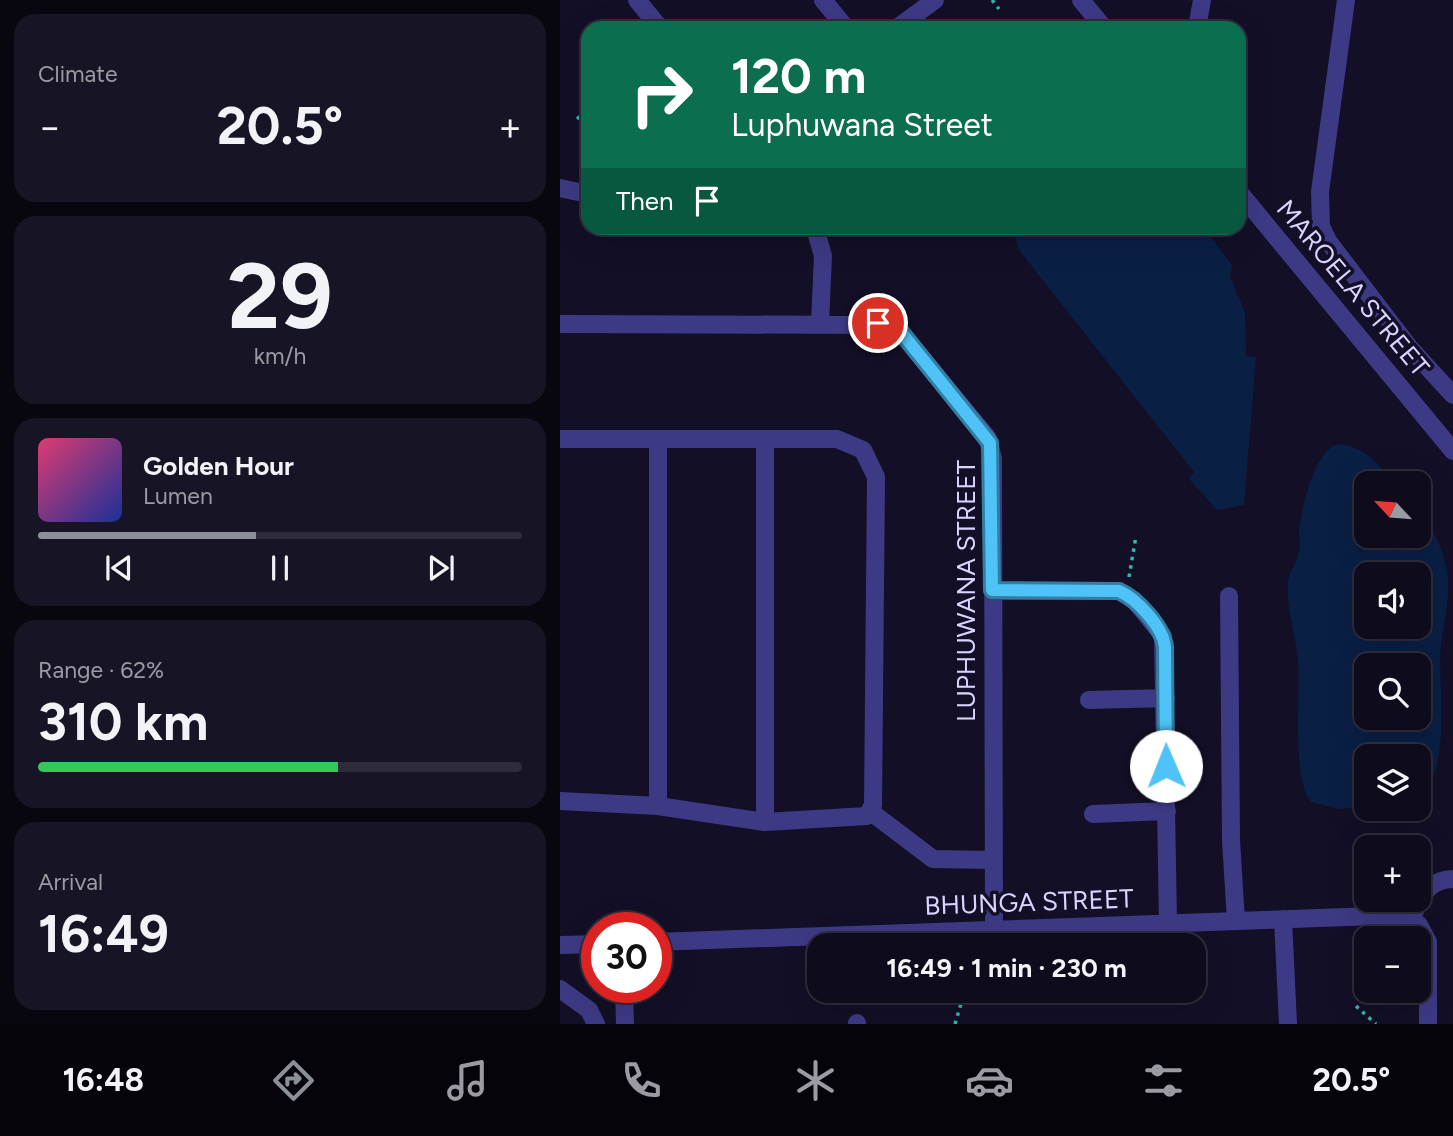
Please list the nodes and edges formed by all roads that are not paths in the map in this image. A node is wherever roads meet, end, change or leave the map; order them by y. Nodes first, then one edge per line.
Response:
1 (636, 0) edge
2 (823, 0) edge
3 (935, 0) edge
4 (1080, 0) edge
5 (1202, 0) edge
6 (1346, 0) edge
7 (654, 21) edge
8 (840, 21) edge
9 (906, 21) edge
10 (1098, 21) edge
11 (1198, 21) edge
12 (560, 188) edge
13 (581, 192) edge
14 (1246, 200) edge
15 (817, 235) edge
16 (820, 323) junction
17 (560, 324) edge
18 (1453, 395) edge
19 (560, 439) edge
20 (658, 439) junction
21 (765, 439) junction
22 (1453, 451) edge
23 (992, 590) junction
24 (1229, 596) dead end
25 (1166, 698) junction
26 (1089, 701) dead end
27 (560, 801) edge
28 (658, 806) junction
29 (1167, 811) junction
30 (871, 812) junction
31 (1093, 814) dead end
32 (765, 822) junction
33 (994, 860) junction
34 (1453, 879) edge
35 (1407, 917) junction
36 (1283, 919) junction
37 (1236, 921) junction
38 (1168, 923) junction
39 (994, 930) junction
40 (672, 941) edge
41 (581, 944) edge
42 (560, 945) edge
43 (560, 989) edge
44 (625, 1003) edge
45 (596, 1024) edge
46 (625, 1024) edge
47 (1288, 1024) edge
48 (1427, 1024) edge

1 - 7 street
2 - 8 street
3 - 9 street
4 - 10 street
5 - 11 street
6 - 18 street
12 - 13 street
14 - 22 street, MAROELA STREET
15 - 16 street
16 - 17 street, LUPHUWANA STREET
16 - 23 street, LUPHUWANA STREET
19 - 20 street
20 - 21 street
20 - 28 street
21 - 30 street
21 - 32 street
23 - 25 street
23 - 33 street, LUPHUWANA STREET
24 - 37 street
25 - 26 street
25 - 29 street
27 - 28 street
28 - 32 street
29 - 31 street
29 - 38 street
30 - 32 street
30 - 33 street
33 - 39 street, LUPHUWANA STREET
34 - 35 street
35 - 36 street, BHUNGA STREET
35 - 48 street
36 - 37 street, BHUNGA STREET
36 - 47 street
37 - 38 street, BHUNGA STREET
38 - 39 street, BHUNGA STREET
39 - 40 street, BHUNGA STREET
41 - 42 street
43 - 45 street
44 - 46 street

